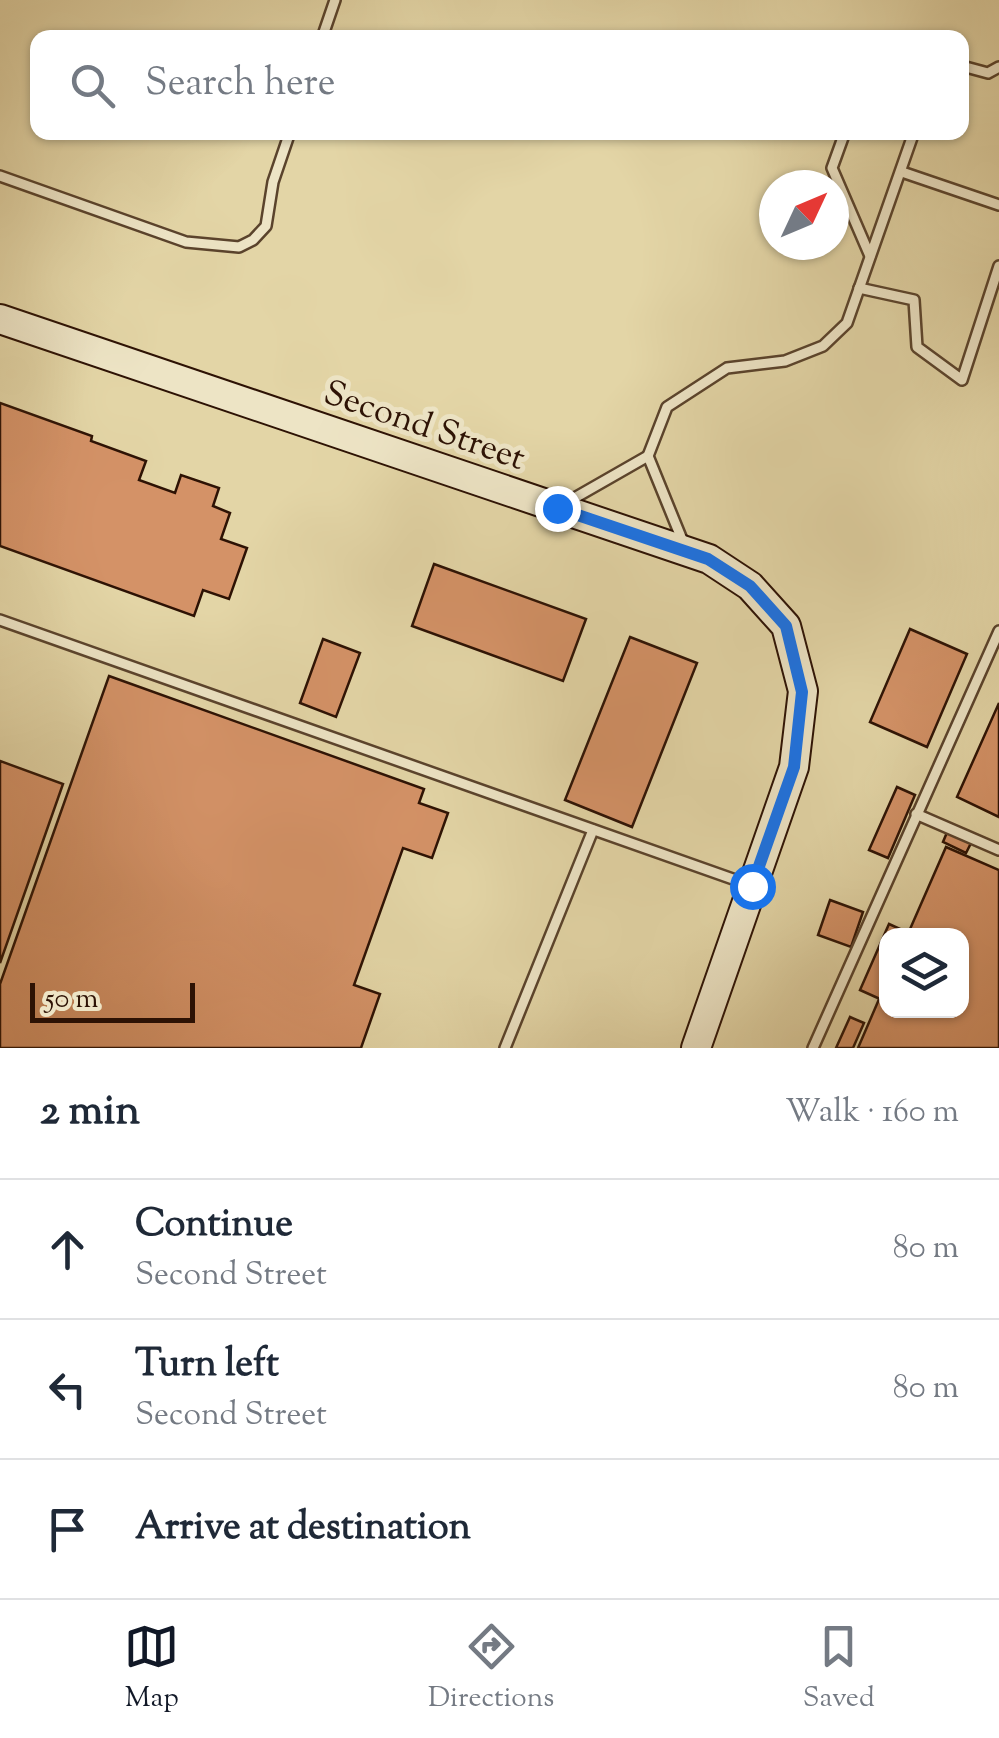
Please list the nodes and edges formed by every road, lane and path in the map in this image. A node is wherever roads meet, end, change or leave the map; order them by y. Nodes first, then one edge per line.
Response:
1 (335, 0) edge
2 (325, 30) edge
3 (999, 67) edge
4 (969, 68) edge
5 (287, 140) edge
6 (842, 140) edge
7 (912, 140) edge
8 (902, 172) junction
9 (0, 176) edge
10 (999, 204) edge
11 (870, 256) junction
12 (999, 266) edge
13 (860, 288) junction
14 (0, 319) edge
15 (648, 456) junction
16 (557, 508) junction
17 (687, 552) junction
18 (0, 620) edge
19 (999, 630) edge
20 (916, 814) junction
21 (592, 830) junction
22 (999, 850) edge
23 (752, 886) junction
24 (506, 1048) edge
25 (696, 1048) edge
26 (813, 1048) edge

1 - 2 lane
3 - 4 lane
5 - 9 lane
6 - 11 lane
7 - 8 lane
8 - 10 lane
8 - 11 lane
11 - 13 lane
12 - 13 lane
13 - 15 lane
14 - 16 street, Second Street
15 - 16 lane
15 - 17 lane
16 - 17 street, Second Street
17 - 23 street, Second Street
18 - 21 lane
19 - 20 lane
20 - 22 lane
20 - 26 lane
21 - 23 lane
21 - 24 lane
23 - 25 street, Second Street

